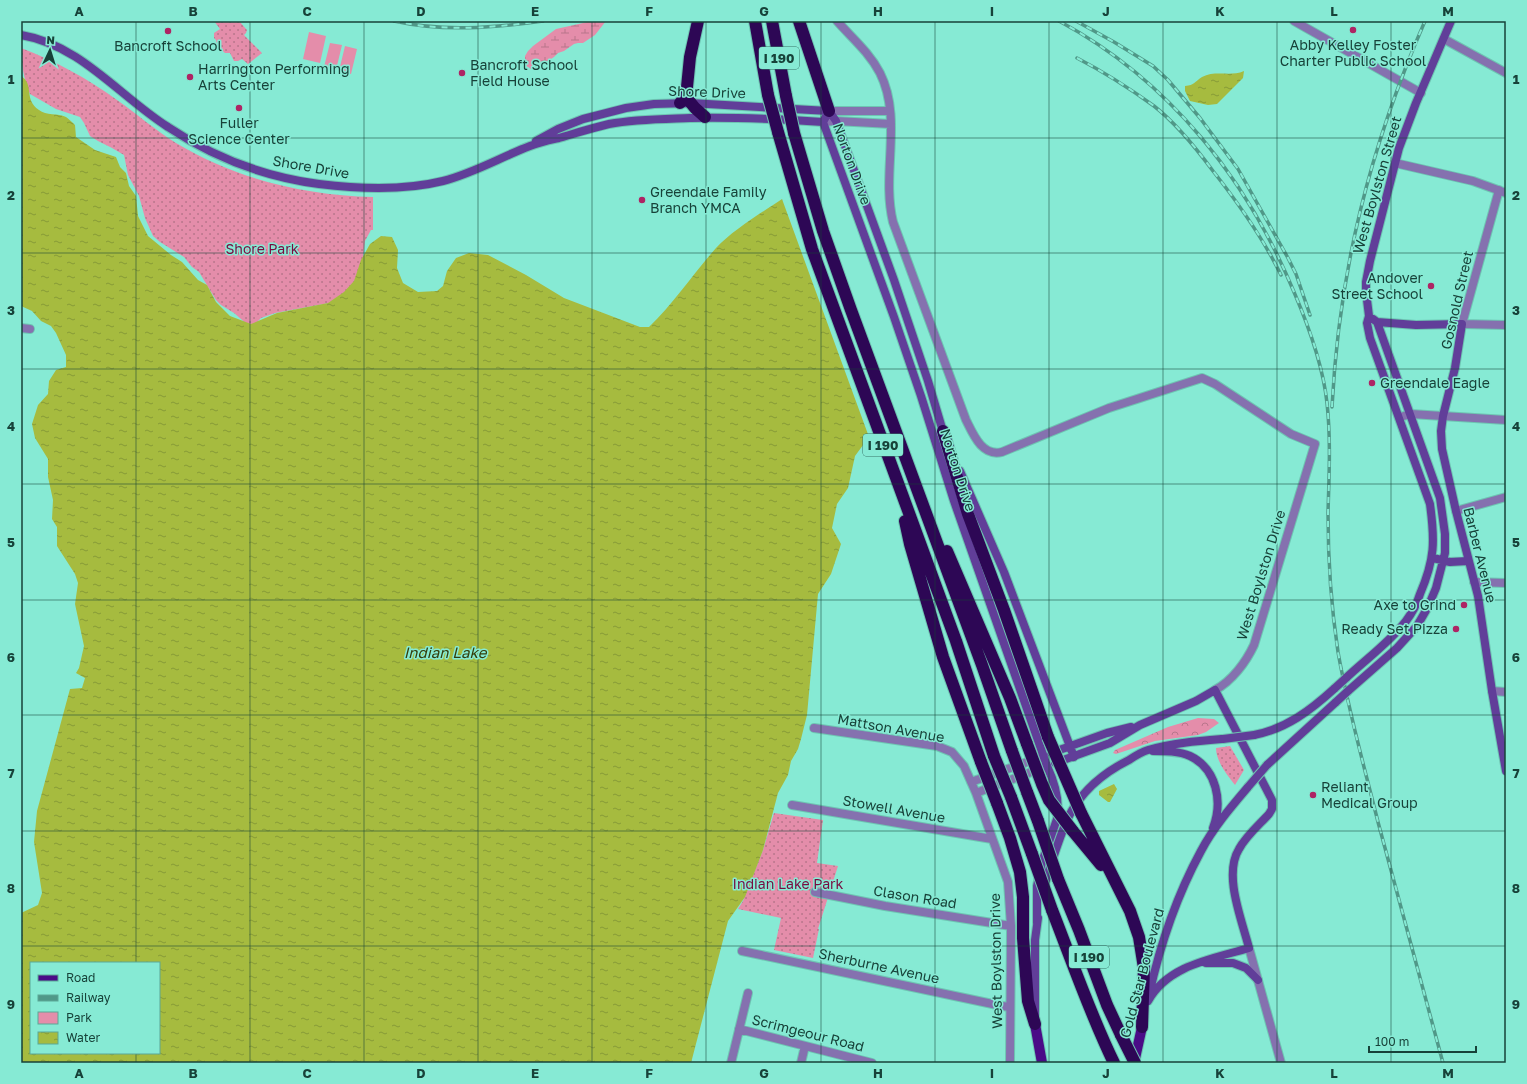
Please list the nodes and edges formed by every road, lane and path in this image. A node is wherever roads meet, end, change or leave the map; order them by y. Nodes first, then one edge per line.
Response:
1 (698, 21) edge
2 (755, 21) edge
3 (772, 21) edge
4 (799, 21) edge
5 (837, 21) edge
6 (1294, 21) edge
7 (1451, 21) edge
8 (21, 35) edge
9 (1444, 39) junction
10 (1506, 72) edge
11 (1421, 93) junction
12 (686, 101) junction
13 (890, 111) junction
14 (705, 117) junction
15 (829, 118) junction
16 (890, 124) junction
17 (531, 145) junction
18 (1395, 163) junction
19 (1502, 191) edge
20 (1369, 316) junction
21 (1377, 322) junction
22 (1462, 324) junction
23 (1506, 325) edge
24 (1411, 414) junction
25 (1443, 416) junction
26 (1400, 417) junction
27 (1506, 420) edge
28 (943, 431) junction
29 (1315, 444) joint
30 (908, 465) junction
31 (894, 475) junction
32 (1506, 497) edge
33 (1456, 511) junction
34 (1433, 558) junction
35 (1444, 560) junction
36 (1468, 561) junction
37 (1474, 582) junction
38 (1506, 583) edge
39 (1215, 690) junction
40 (1492, 691) junction
41 (1506, 692) edge
42 (1140, 725) junction
43 (814, 728) dead end
44 (1070, 747) junction
45 (1146, 751) junction
46 (1044, 756) junction
47 (1074, 756) junction
48 (1047, 766) junction
49 (1506, 771) edge
50 (971, 782) junction
51 (976, 793) junction
52 (792, 805) dead end
53 (1209, 838) junction
54 (992, 839) junction
55 (815, 892) dead end
56 (1130, 912) junction
57 (1036, 924) junction
58 (1011, 926) junction
59 (1248, 948) junction
60 (742, 951) dead end
61 (1199, 963) junction
62 (1258, 980) junction
63 (748, 993) dead end
64 (1148, 1001) junction
65 (1010, 1007) junction
66 (1035, 1024) junction
67 (1142, 1027) junction
68 (739, 1029) junction
69 (805, 1046) junction
70 (731, 1063) edge
71 (801, 1063) edge
72 (872, 1063) edge
73 (1010, 1063) edge
74 (1042, 1063) edge
75 (1114, 1063) edge
76 (1134, 1063) edge
77 (1280, 1063) edge

1 - 12 highway
2 - 31 highway, I 190, bridge
3 - 30 highway, I 190, bridge
4 - 15 highway
5 - 13 street, Norton Drive
6 - 11 street
7 - 9 main road, West Boylston Street
8 - 17 main road, Shore Drive
9 - 10 street
9 - 11 main road, West Boylston Street
11 - 18 main road, West Boylston Street
12 - 14 highway
12 - 15 main road, Shore Drive
12 - 17 main road, Shore Drive
13 - 15 street, Shore Drive
13 - 16 street, Norton Drive
14 - 15 main road, Shore Drive
14 - 17 main road, Shore Drive
15 - 16 street, Shore Drive
15 - 28 main road, Norton Drive
15 - 46 main road, Norton Drive
16 - 29 street, Norton Drive
18 - 19 street
18 - 20 main road, West Boylston Street
19 - 22 street, Gosnold Street
20 - 21 main road
20 - 26 main road, West Boylston Street
21 - 22 main road
21 - 24 main road
22 - 23 street
22 - 25 main road, Gosnold Street
24 - 25 street
24 - 26 street
24 - 35 main road
25 - 27 street
25 - 33 main road, Barber Avenue
26 - 34 main road, West Boylston Street
28 - 44 main road, Norton Drive
28 - 56 highway, bridge
29 - 39 street, West Boylston Drive
30 - 56 highway, bridge
30 - 76 highway, I 190, bridge
31 - 66 highway, bridge
31 - 75 highway, I 190, bridge
32 - 33 street
33 - 36 main road, Barber Avenue
34 - 35 main road
34 - 45 main road, West Boylston Street, bridge
35 - 36 main road
35 - 53 main road, Gold Star Boulevard, bridge
36 - 37 main road, Barber Avenue
37 - 38 street
37 - 40 main road, Barber Avenue
39 - 42 main road, West Boylston Drive
39 - 59 main road
40 - 41 street
40 - 49 main road, Barber Avenue
42 - 44 main road, West Boylston Drive
42 - 47 main road, West Boylston Drive
43 - 50 street, Mattson Avenue
44 - 46 main road, West Boylston Drive
44 - 47 main road, Norton Drive
45 - 53 main road
45 - 57 main road, West Boylston Street
46 - 48 main road, Norton Drive
46 - 50 street, West Boylston Drive
47 - 48 main road, West Boylston Drive
48 - 51 street, West Boylston Drive
48 - 57 main road, Norton Drive
50 - 51 street, West Boylston Drive
51 - 54 street, West Boylston Drive
52 - 54 street, Stowell Avenue
53 - 64 main road, Gold Star Boulevard
54 - 58 street, West Boylston Drive
55 - 58 street, Clason Road
56 - 67 highway
57 - 66 main road, West Boylston Street
58 - 65 street, West Boylston Drive
59 - 61 main road
59 - 62 street
60 - 65 street, Sherburne Avenue
61 - 62 main road
61 - 64 main road
62 - 77 street
63 - 68 street
64 - 67 main road, Gold Star Boulevard
65 - 73 street, West Boylston Drive
66 - 74 main road, West Boylston Street
67 - 76 main road, Gold Star Boulevard
68 - 69 street, Scrimgeour Road
68 - 70 street
69 - 71 street
69 - 72 street, Scrimgeour Road

